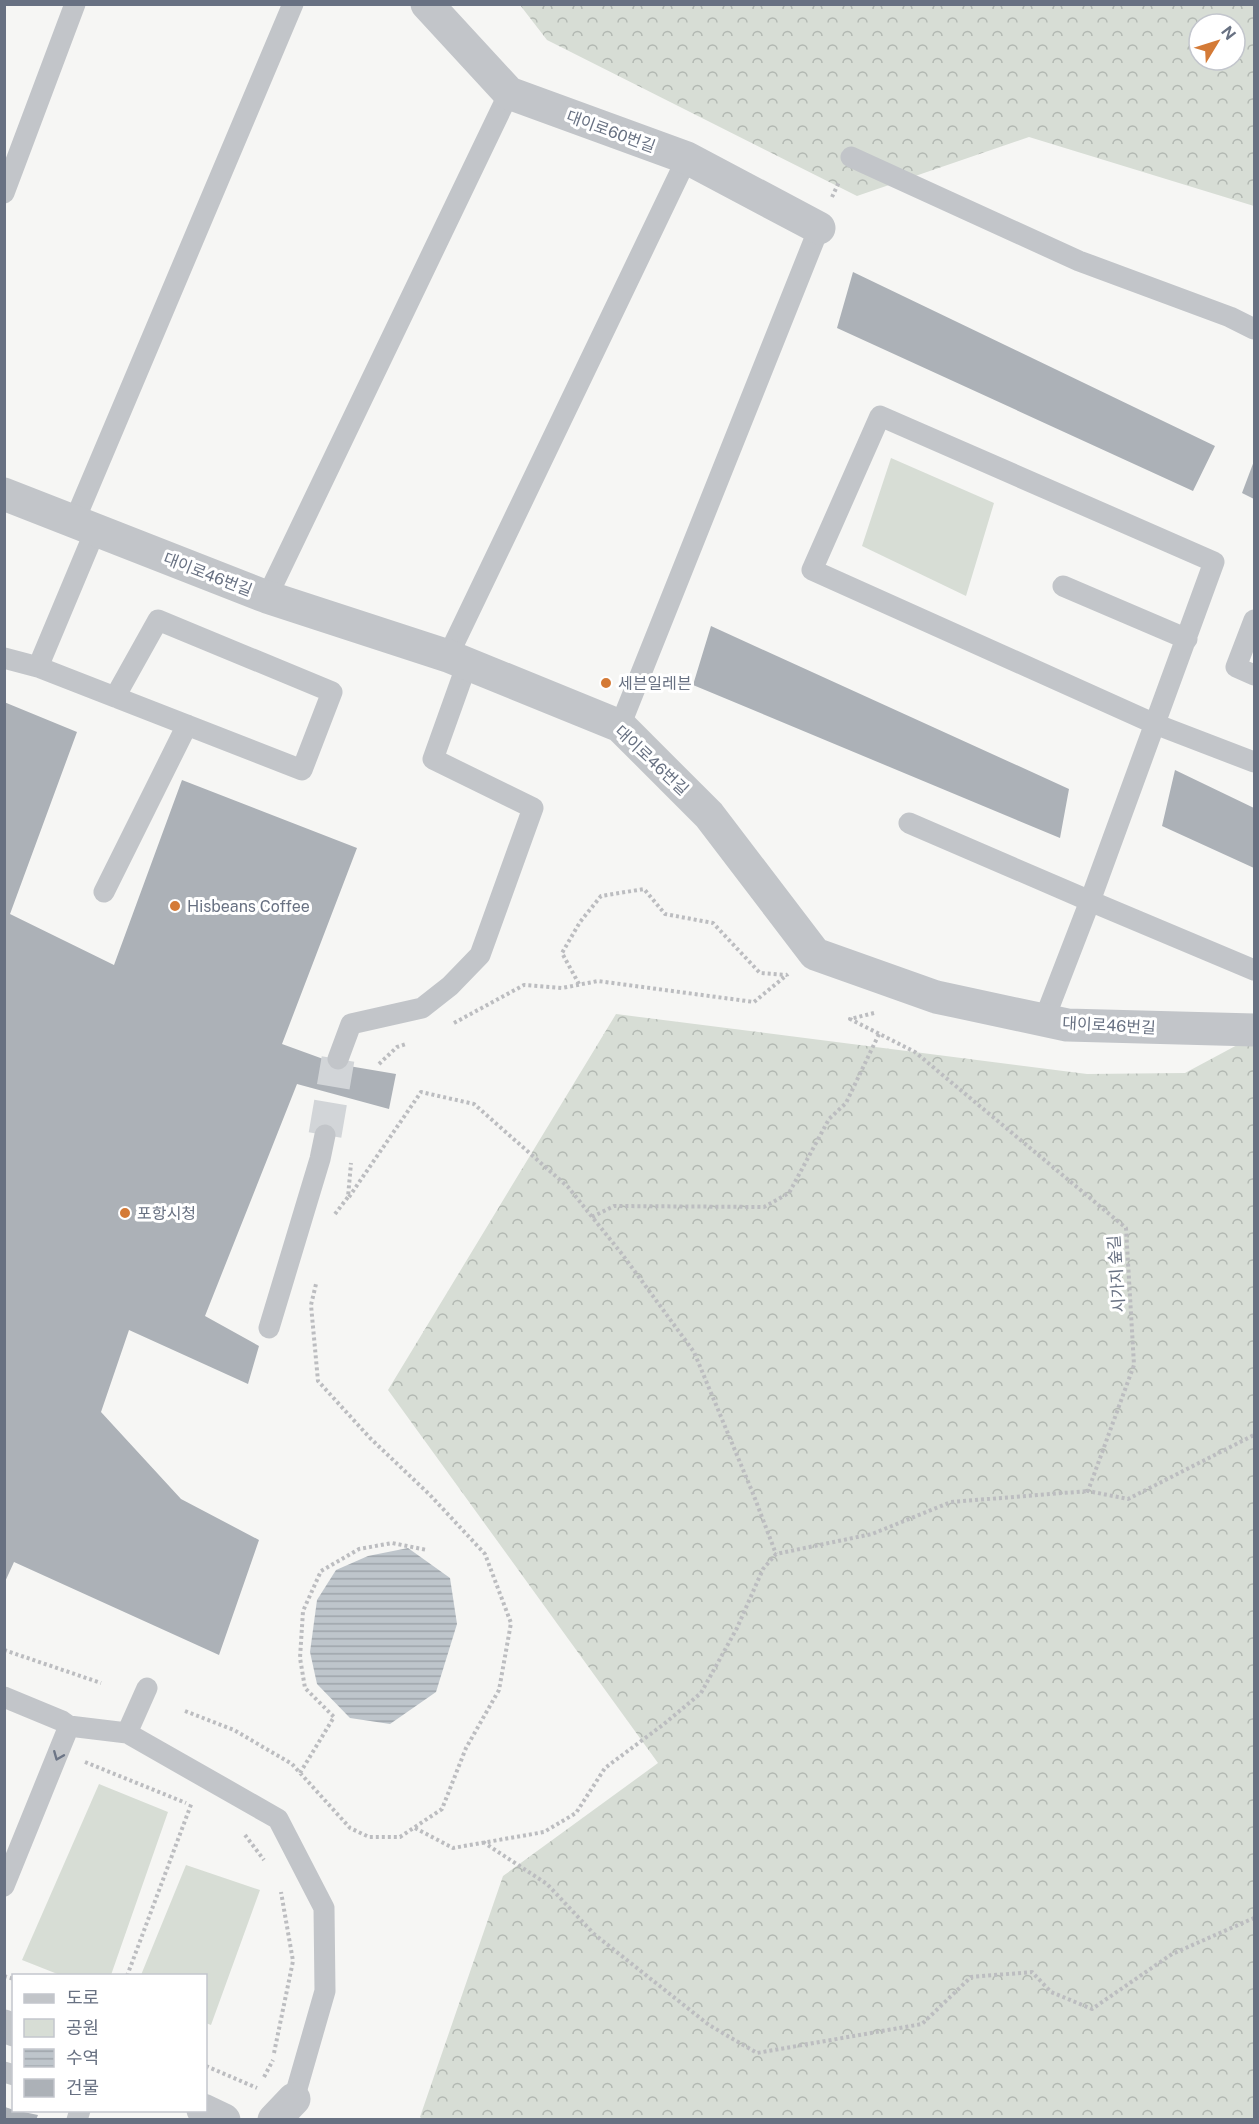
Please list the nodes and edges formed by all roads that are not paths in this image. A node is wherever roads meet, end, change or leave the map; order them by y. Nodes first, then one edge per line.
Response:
1 (75, 4) edge
2 (293, 4) edge
3 (427, 4) edge
4 (509, 93) junction
5 (850, 157) road end
6 (687, 158) junction
7 (4, 193) edge
8 (819, 228) joint
9 (1254, 329) edge
10 (4, 494) edge
11 (84, 526) junction
12 (1062, 586) dead end
13 (267, 597) junction
14 (1254, 620) edge
15 (1187, 639) junction
16 (4, 658) edge
17 (457, 660) junction
18 (38, 667) junction
19 (1254, 675) edge
20 (115, 697) junction
21 (1155, 724) junction
22 (187, 725) junction
23 (620, 726) junction
24 (1254, 762) edge
25 (909, 823) dead end
26 (104, 892) dead end
27 (1090, 901) junction
28 (1254, 970) edge
29 (1044, 1020) junction
30 (1254, 1030) edge
31 (338, 1059) tunnel mouth
32 (325, 1135) tunnel mouth
33 (269, 1328) dead end
34 (147, 1688) dead end
35 (4, 1697) edge
36 (69, 1726) junction
37 (127, 1733) junction
38 (4, 1886) edge
39 (284, 2109) edge
40 (206, 2112) edge
41 (224, 2120) edge

1 - 7 lane
2 - 11 lane
3 - 4 street, 대이로60번길
4 - 6 street, 대이로60번길
4 - 13 lane
5 - 9 lane
6 - 8 street, 대이로60번길
6 - 17 lane
8 - 23 lane
10 - 11 street, 대이로46번길
11 - 13 street, 대이로46번길
11 - 18 lane
12 - 15 lane
13 - 17 street, 대이로46번길
14 - 19 lane
15 - 21 lane
15 - 21 lane
16 - 18 lane
17 - 23 street, 대이로46번길
17 - 31 lane
18 - 20 lane
20 - 22 lane
20 - 22 lane
21 - 24 lane
21 - 27 lane
22 - 26 lane
23 - 29 street, 대이로46번길
25 - 27 lane
27 - 28 lane
27 - 29 lane
29 - 30 street, 대이로46번길
32 - 33 lane
34 - 37 lane
35 - 36 lane
36 - 37 lane
36 -> 38 lane
37 - 39 lane
40 - 41 street

